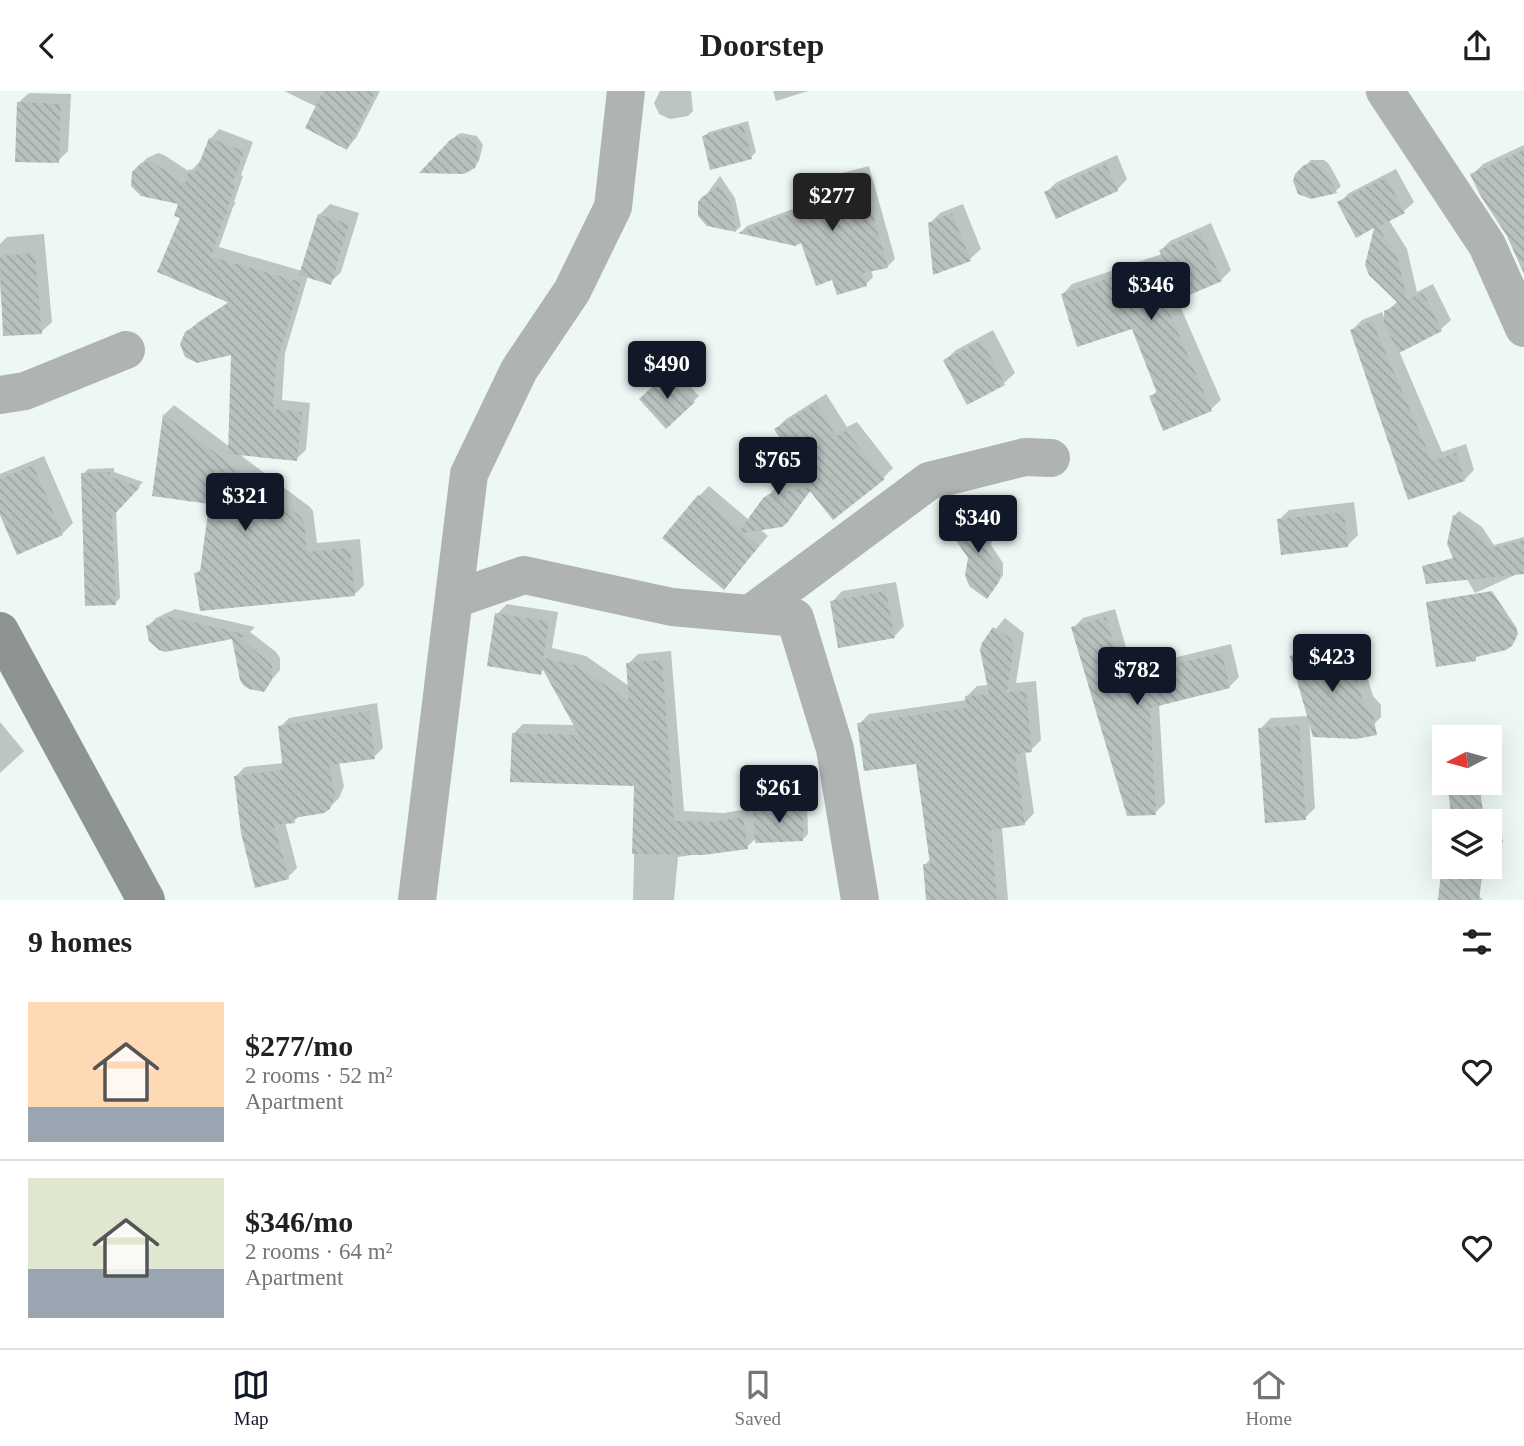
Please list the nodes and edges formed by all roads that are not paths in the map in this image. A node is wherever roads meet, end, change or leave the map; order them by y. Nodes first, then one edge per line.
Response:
1 (626, 91) edge
2 (1385, 91) edge
3 (1524, 328) edge
4 (126, 350) dead end
5 (0, 395) edge
6 (1051, 459) dead end
7 (455, 599) junction
8 (750, 614) junction
9 (0, 631) edge
10 (146, 900) edge
11 (417, 900) edge
12 (860, 900) edge

1 - 7 street
2 - 3 street
4 - 5 street
6 - 8 street
7 - 8 street
7 - 11 street
8 - 12 street
9 - 10 main road

